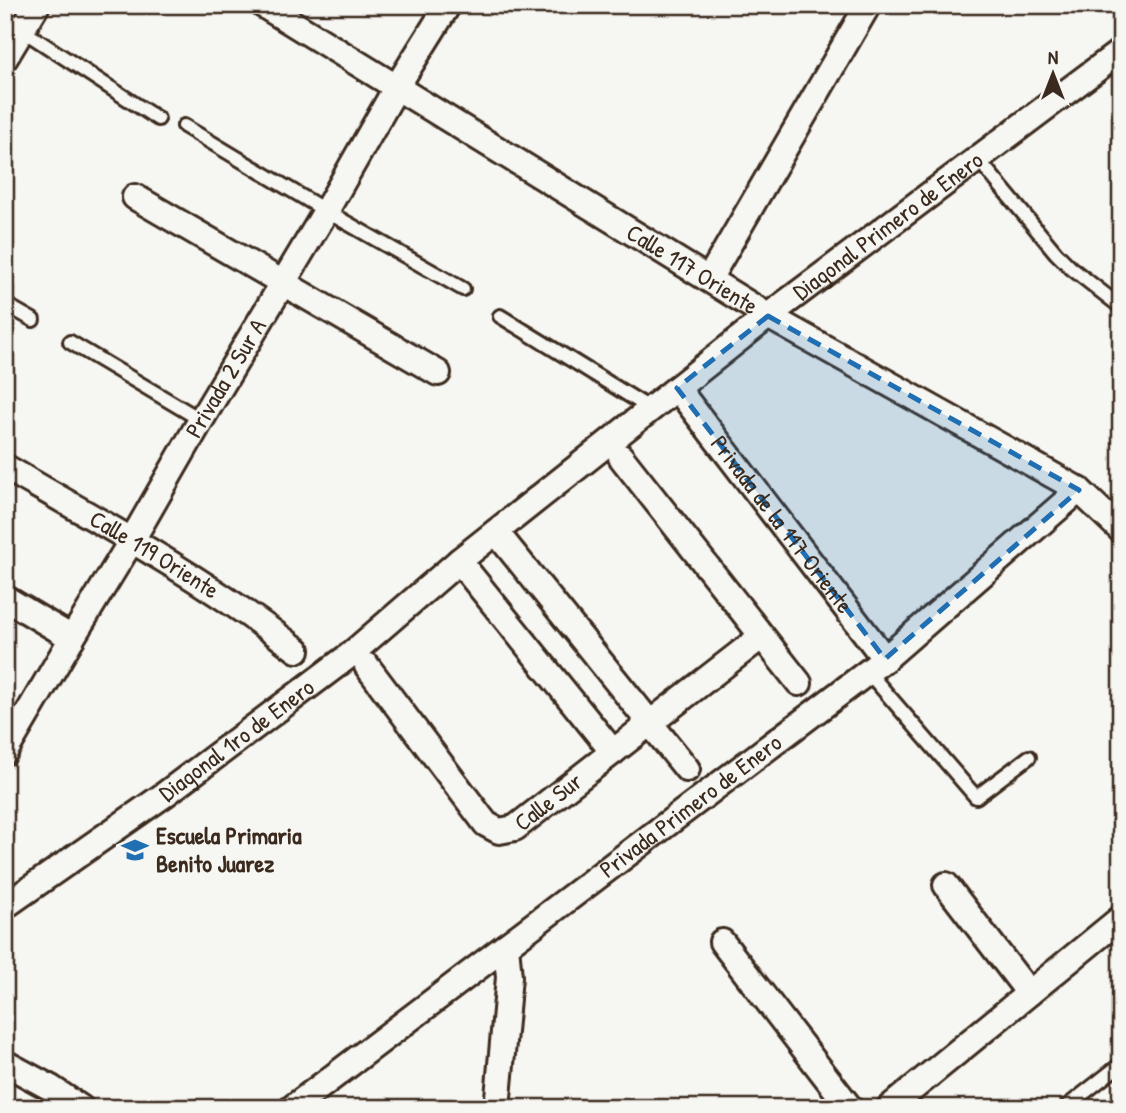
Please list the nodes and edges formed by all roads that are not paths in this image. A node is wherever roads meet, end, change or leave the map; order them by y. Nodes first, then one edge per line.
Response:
1 (37, 5) edge
2 (263, 5) edge
3 (447, 5) edge
4 (868, 5) edge
5 (22, 30) junction
6 (1121, 51) edge
7 (5, 58) edge
8 (396, 88) junction
9 (158, 120) dead end
10 (184, 126) dead end
11 (978, 159) junction
12 (135, 197) dead end
13 (326, 211) junction
14 (709, 279) junction
15 (283, 283) junction
16 (463, 289) dead end
17 (5, 304) edge
18 (1121, 307) edge
19 (500, 316) dead end
20 (768, 316) junction
21 (33, 320) dead end
22 (70, 342) dead end
23 (438, 373) dead end
24 (677, 388) junction
25 (651, 409) junction
26 (201, 420) junction
27 (621, 457) dead end
28 (5, 467) edge
29 (1079, 490) junction
30 (1121, 530) edge
31 (496, 532) junction
32 (132, 540) junction
33 (459, 561) junction
34 (5, 598) edge
35 (762, 636) junction
36 (72, 638) junction
37 (297, 650) dead end
38 (877, 665) junction
39 (367, 666) dead end
40 (799, 683) dead end
41 (650, 723) junction
42 (5, 752) edge
43 (613, 752) junction
44 (1029, 757) dead end
45 (687, 769) dead end
46 (946, 885) dead end
47 (5, 906) edge
48 (1121, 918) edge
49 (722, 942) dead end
50 (506, 946) junction
51 (1029, 993) junction
52 (5, 1063) edge
53 (1121, 1064) edge
54 (82, 1108) edge
55 (292, 1108) edge
56 (497, 1108) edge
57 (850, 1108) edge
58 (888, 1108) edge
59 (1065, 1108) edge

1 - 5 street
2 - 8 street, Calle 117 Oriente
3 - 8 street, Privada 2 Sur A
4 - 14 street
5 - 7 street
5 - 9 lane
6 - 11 street, Diagonal Primero de Enero
8 - 13 street, Privada 2 Sur A
8 - 14 street, Calle 117 Oriente
10 - 13 lane
11 - 18 lane
11 - 20 street, Diagonal Primero de Enero
12 - 15 street
13 - 15 street, Privada 2 Sur A
13 - 16 lane
14 - 20 street, Calle 117 Oriente
15 - 23 street
15 - 26 street, Privada 2 Sur A
17 - 21 lane
19 - 25 lane
20 - 24 street, Diagonal Primero de Enero
20 - 29 street, Calle 117 Oriente
22 - 26 lane
24 - 25 street, Diagonal Primero de Enero
24 - 38 street, Privada de la 117 Oriente
25 - 31 street, Diagonal Primero de Enero
26 - 32 street, Privada 2 Sur A
27 - 35 street
28 - 32 street, Calle 119 Oriente
29 - 30 street, Calle 117 Oriente
29 - 38 street, Privada Primero de Enero
31 - 33 street, Diagonal Primero de Enero
31 - 41 street
32 - 36 street, Privada 2 Sur A
32 - 37 street, Calle 119 Oriente
33 - 43 street
33 - 47 street, Diagonal 1ro de Enero
34 - 36 street
35 - 40 street
35 - 41 street, Calle Sur
36 - 42 street, Privada 2 Sur A
38 - 44 lane
38 - 50 street, Privada Primero de Enero
39 - 43 street, Calle Sur
41 - 43 street, Calle Sur
41 - 45 street
46 - 51 street
48 - 51 street
49 - 57 street
50 - 55 street, Privada Primero de Enero
50 - 56 street
51 - 58 street
52 - 54 street
53 - 59 lane

